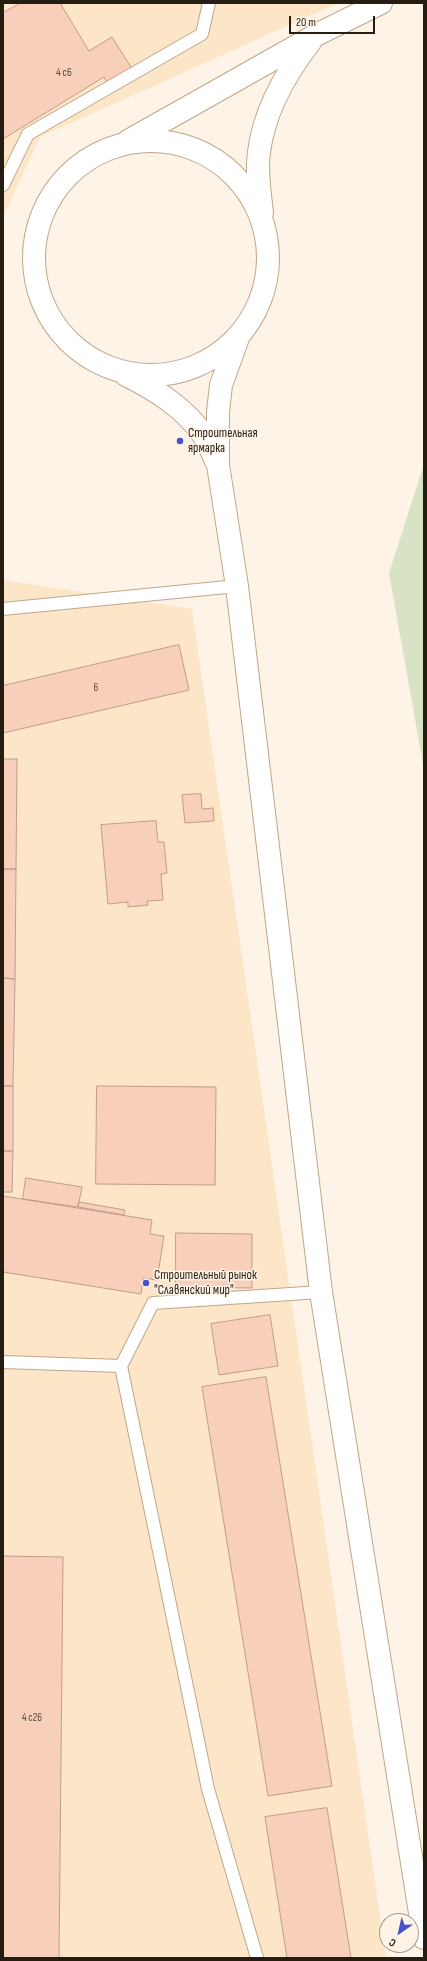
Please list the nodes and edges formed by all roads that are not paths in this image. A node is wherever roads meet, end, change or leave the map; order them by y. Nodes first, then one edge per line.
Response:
1 (209, 3) edge
2 (381, 3) edge
3 (316, 35) junction
4 (120, 145) junction
5 (3, 185) edge
6 (264, 228) junction
7 (239, 335) junction
8 (113, 369) junction
9 (218, 465) junction
10 (237, 586) junction
11 (3, 609) edge
12 (320, 1292) junction
13 (3, 1362) edge
14 (121, 1366) junction
15 (424, 1938) edge
16 (257, 1958) edge

1 - 5 lane
2 - 3 street
3 - 4 street
3 - 6 street
4 - 6 street
4 - 8 street
6 - 7 street
7 - 8 street
7 - 9 street
8 - 9 street
9 - 10 street
10 - 11 lane
10 - 12 street
12 - 14 lane
12 - 15 street
13 - 14 lane
14 - 16 lane

